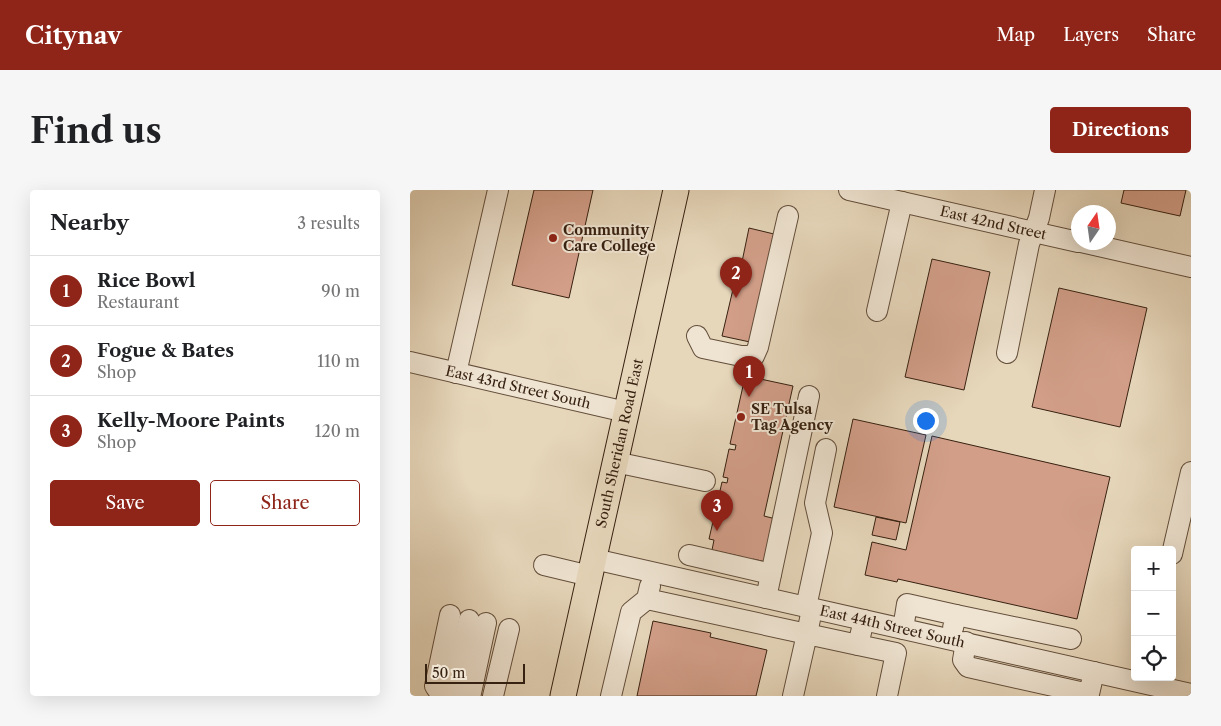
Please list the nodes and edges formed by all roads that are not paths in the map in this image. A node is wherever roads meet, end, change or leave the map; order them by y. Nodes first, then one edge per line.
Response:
1 (498, 190) edge
2 (676, 190) edge
3 (849, 190) edge
4 (1045, 190) edge
5 (902, 202) junction
6 (788, 216) dead end
7 (1034, 232) junction
8 (1071, 240) edge
9 (1116, 250) edge
10 (1191, 267) edge
11 (878, 311) dead end
12 (697, 336) dead end
13 (1007, 352) dead end
14 (410, 362) edge
15 (456, 373) junction
16 (809, 396) dead end
17 (626, 412) junction
18 (826, 449) dead end
19 (615, 462) junction
20 (1191, 472) edge
21 (705, 481) dead end
22 (1188, 495) edge
23 (1174, 546) edge
24 (688, 555) dead end
25 (544, 565) dead end
26 (592, 567) junction
27 (653, 573) junction
28 (771, 574) junction
29 (766, 598) junction
30 (647, 599) junction
31 (809, 608) junction
32 (956, 615) junction
33 (864, 620) junction
34 (478, 622) junction
35 (903, 628) junction
36 (807, 634) junction
37 (1071, 639) dead end
38 (958, 641) junction
39 (858, 645) junction
40 (1094, 672) junction
41 (1137, 684) edge
42 (1191, 694) edge
43 (1089, 695) edge
44 (443, 696) edge
45 (450, 696) edge
46 (463, 696) edge
47 (480, 696) edge
48 (493, 696) edge
49 (563, 696) edge
50 (611, 696) edge
51 (792, 696) edge
52 (887, 696) edge

1 - 15 street
2 - 17 main road, South Sheridan Road East
3 - 5 street, East 42nd Street
4 - 7 street
5 - 7 street, East 42nd Street
5 - 11 street
6 - 12 street
7 - 8 street, East 42nd Street
7 - 13 street
9 - 10 street, East 42nd Street
14 - 15 street, East 43rd Street South
15 - 17 street, East 43rd Street South
16 - 28 street
17 - 19 main road, South Sheridan Road East
18 - 31 street
19 - 21 street
19 - 26 main road, South Sheridan Road East
20 - 22 street
22 - 23 street
24 - 28 street
25 - 26 street, East 44th Street South
26 - 27 street, East 44th Street South
26 - 49 main road, South Sheridan Road East
27 - 29 street, East 44th Street South
27 - 30 street
28 - 29 street
29 - 31 street, East 44th Street South
30 - 36 street
30 - 50 street
31 - 33 street, East 44th Street South
31 - 36 street
32 - 35 street
32 - 37 street
32 - 38 street
33 - 35 street, East 44th Street South
33 - 39 street
34 - 44 street
34 - 45 street
34 - 46 street
34 - 47 street
34 - 48 street
35 - 38 street, East 44th Street South
36 - 39 street
36 - 51 street
38 - 40 street, East 44th Street South
38 - 43 street
39 - 52 street
40 - 41 street, East 44th Street South
40 - 43 street
41 - 42 street, East 44th Street South

